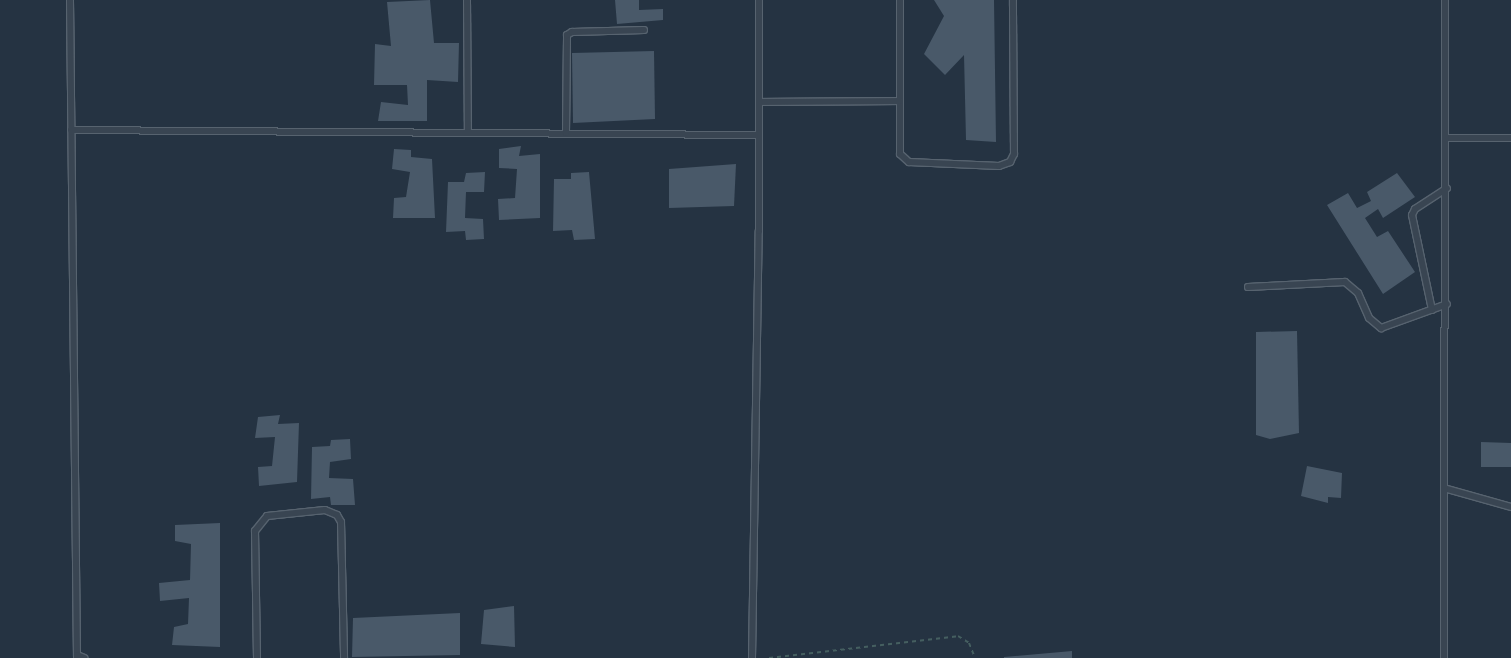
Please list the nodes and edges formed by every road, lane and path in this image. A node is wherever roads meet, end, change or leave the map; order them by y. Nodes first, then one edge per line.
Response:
1 (70, 0) edge
2 (467, 0) edge
3 (759, 0) edge
4 (900, 0) edge
5 (1013, 0) edge
6 (1446, 0) edge
7 (644, 30) dead end
8 (900, 101) junction
9 (759, 102) junction
10 (72, 130) junction
11 (468, 132) junction
12 (566, 133) junction
13 (759, 135) junction
14 (1446, 138) junction
15 (1511, 138) edge
16 (1447, 188) junction
17 (1248, 286) dead end
18 (1447, 304) junction
19 (1432, 310) junction
20 (1447, 488) junction
21 (1511, 507) edge
22 (77, 657) edge
23 (84, 658) edge
24 (257, 658) edge
25 (344, 658) edge
26 (752, 658) edge
27 (769, 658) edge
28 (975, 658) edge
29 (1444, 658) edge

1 - 10 lane
2 - 11 lane
3 - 9 lane
4 - 8 lane
5 - 8 lane
6 - 14 lane
7 - 12 lane
8 - 9 lane
9 - 13 lane
10 - 11 lane
10 - 22 lane
11 - 12 lane
12 - 13 lane
13 - 26 lane
14 - 15 lane
14 - 16 lane
16 - 18 lane
16 - 19 lane
17 - 19 lane
18 - 19 lane
18 - 20 lane
20 - 21 lane
20 - 29 lane
22 - 23 lane
24 - 25 lane
27 - 28 path

